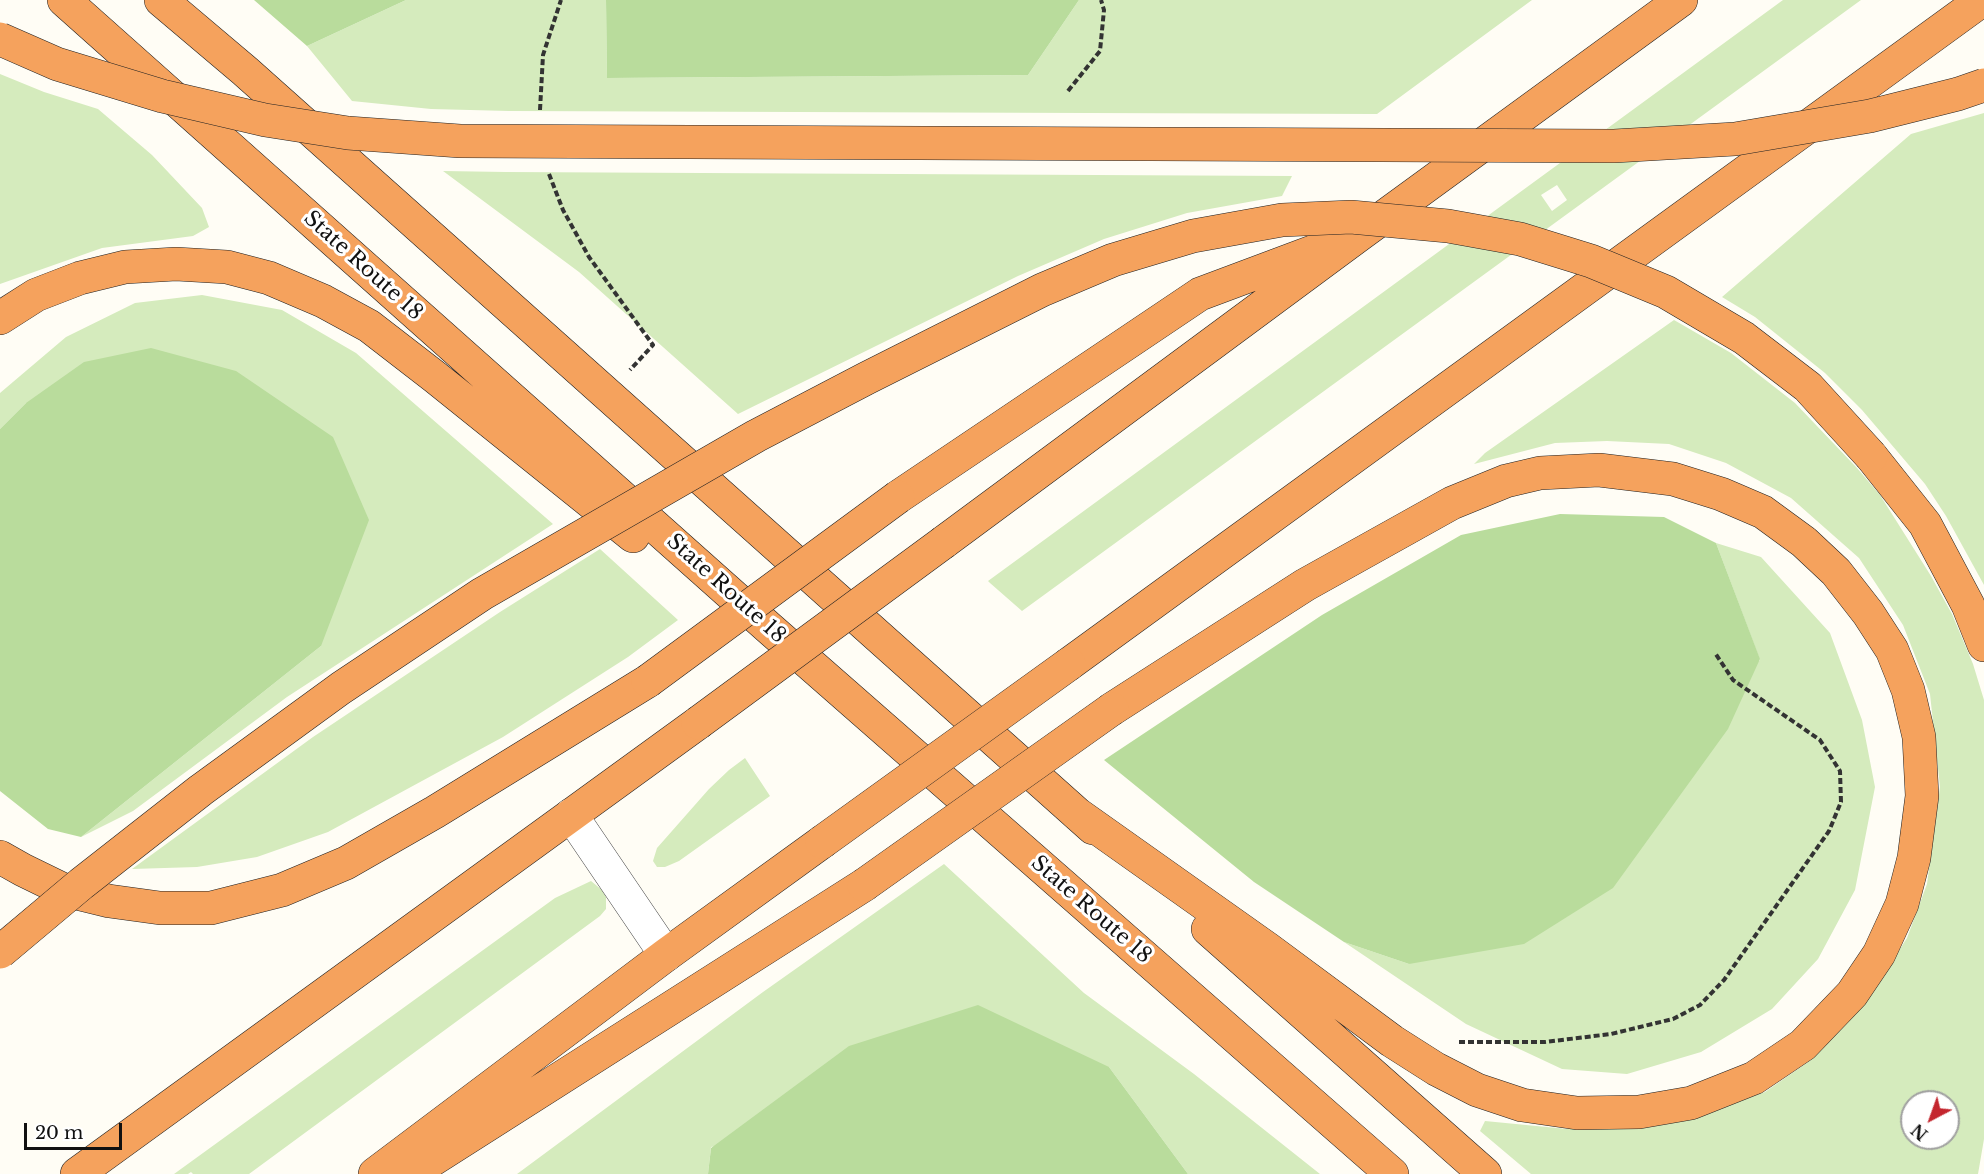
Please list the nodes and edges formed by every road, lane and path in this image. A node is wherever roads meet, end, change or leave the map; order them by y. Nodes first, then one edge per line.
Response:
1 (64, 0) edge
2 (161, 0) edge
3 (561, 0) edge
4 (1101, 0) edge
5 (1681, 0) edge
6 (1982, 0) edge
7 (0, 39) edge
8 (1984, 85) edge
9 (1068, 91) dead end
10 (539, 114) dead end
11 (547, 167) dead end
12 (1359, 235) junction
13 (0, 318) edge
14 (608, 394) junction
15 (769, 628) junction
16 (1984, 645) edge
17 (1715, 653) dead end
18 (1076, 813) junction
19 (571, 816) junction
20 (0, 857) edge
21 (0, 952) edge
22 (666, 955) junction
23 (1451, 1042) dead end
24 (76, 1174) edge
25 (375, 1174) edge
26 (410, 1174) edge
27 (1392, 1174) edge
28 (1485, 1174) edge

1 - 15 highway, State Route 18
2 - 14 highway
3 - 10 path
4 - 9 path
5 - 12 highway
6 - 22 highway, bridge
7 - 8 highway, bridge
11 - 14 path
12 - 19 highway, bridge
12 - 20 highway, bridge
13 - 15 highway
14 - 18 highway
15 - 27 highway, State Route 18
16 - 21 highway, bridge
17 - 23 path
18 - 26 highway, bridge
18 - 28 highway
19 - 22 lane
19 - 24 highway
22 - 25 highway

